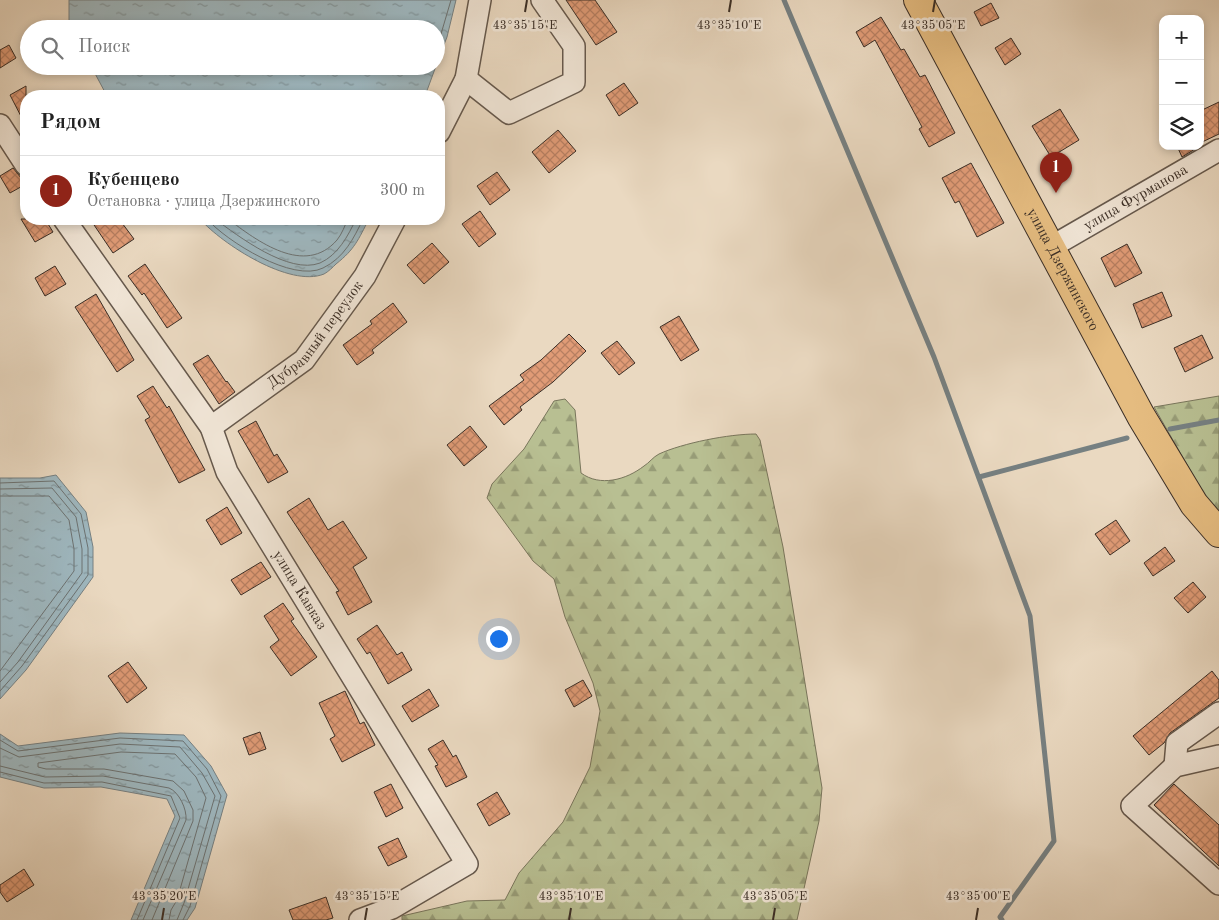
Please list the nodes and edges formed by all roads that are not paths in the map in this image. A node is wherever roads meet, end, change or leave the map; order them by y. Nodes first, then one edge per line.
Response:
1 (480, 0) edge
2 (542, 0) edge
3 (918, 0) edge
4 (466, 79) junction
5 (445, 120) edge
6 (3, 137) edge
7 (1219, 150) edge
8 (20, 158) edge
9 (68, 225) edge
10 (392, 225) edge
11 (1051, 247) junction
12 (211, 427) junction
13 (1219, 533) edge
14 (1219, 713) edge
15 (1219, 756) edge
16 (1175, 766) junction
17 (1219, 884) edge
18 (360, 920) edge

1 - 4 street
2 - 4 street
3 - 11 main road, улица Дзержинского
4 - 5 street
6 - 8 street
7 - 11 street, улица Фурманова
9 - 12 street, улица Кавказ
10 - 12 street, Дубравный переулок
11 - 13 main road, улица Дзержинского
12 - 18 street, улица Кавказ
14 - 16 street
15 - 16 street
16 - 17 street

